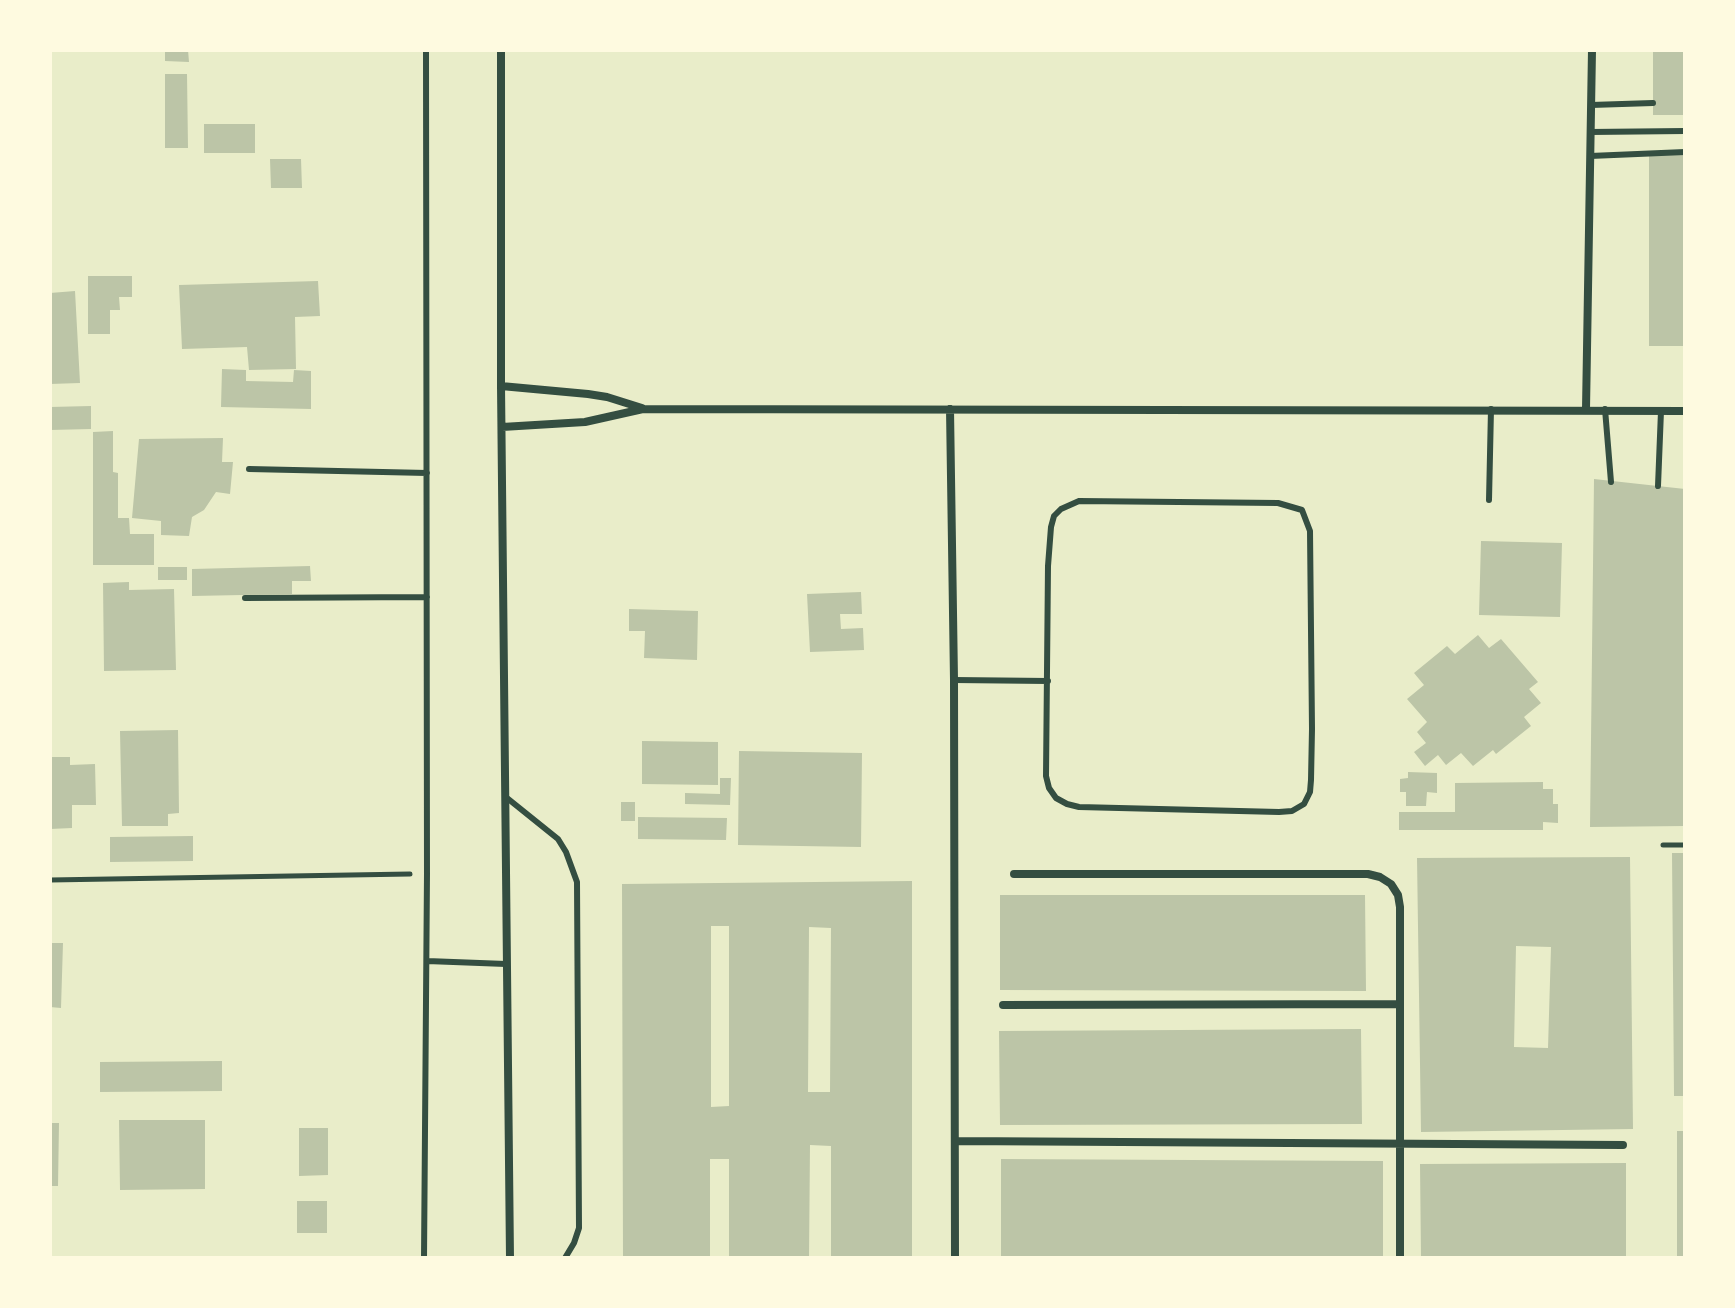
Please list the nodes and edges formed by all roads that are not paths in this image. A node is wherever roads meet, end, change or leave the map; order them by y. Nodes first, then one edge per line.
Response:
1 (426, 50) edge
2 (501, 50) edge
3 (1592, 50) edge
4 (1653, 103) dead end
5 (1591, 105) junction
6 (1685, 131) edge
7 (1590, 132) junction
8 (1685, 152) edge
9 (1590, 156) junction
10 (501, 386) junction
11 (643, 409) junction
12 (950, 409) junction
13 (1491, 409) junction
14 (1586, 409) junction
15 (1605, 409) junction
16 (1661, 411) junction
17 (1685, 411) edge
18 (502, 427) junction
19 (249, 469) dead end
20 (427, 473) junction
21 (1611, 482) dead end
22 (1658, 486) dead end
23 (1489, 500) dead end
24 (427, 597) junction
25 (245, 598) dead end
26 (954, 680) junction
27 (1048, 681) junction
28 (507, 798) junction
29 (1014, 874) dead end
30 (427, 961) junction
31 (506, 964) junction
32 (1399, 1004) junction
33 (1003, 1005) dead end
34 (955, 1141) junction
35 (1399, 1143) junction
36 (1623, 1145) dead end
37 (424, 1258) edge
38 (510, 1258) edge
39 (565, 1258) edge
40 (955, 1258) edge
41 (1400, 1258) edge

1 - 20 lane
2 - 10 street
3 - 5 street
4 - 5 lane
5 - 7 street
6 - 7 lane
7 - 9 street
8 - 9 lane
9 - 14 street
10 - 11 street
10 - 18 street
11 - 12 street
11 - 18 street
12 - 13 street
12 - 26 street
13 - 14 street
13 - 23 lane
14 - 15 street
15 - 16 street
15 - 21 lane
16 - 17 street
16 - 22 lane
18 - 28 street
19 - 20 lane
20 - 24 lane
24 - 25 lane
24 - 30 lane
26 - 27 lane
26 - 34 street
27 - 27 lane
28 - 31 street
28 - 39 lane
29 - 32 street
30 - 31 lane
30 - 37 lane
31 - 38 street
32 - 33 street
32 - 35 street
34 - 35 street
34 - 40 street
35 - 36 street
35 - 41 street

